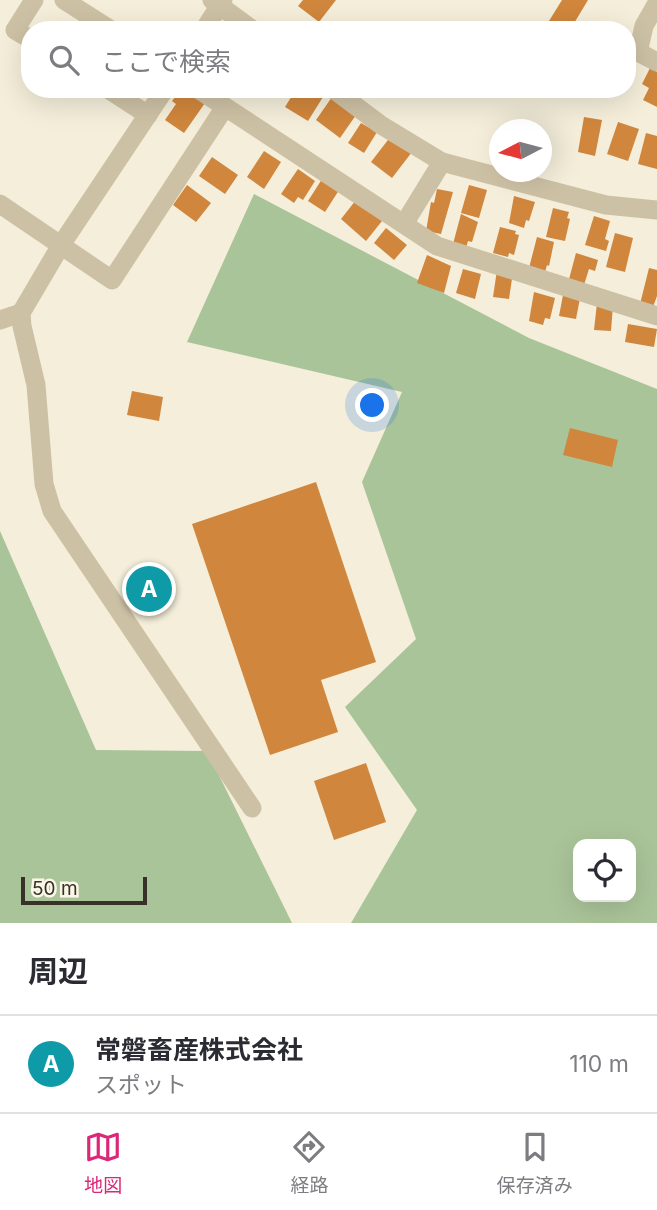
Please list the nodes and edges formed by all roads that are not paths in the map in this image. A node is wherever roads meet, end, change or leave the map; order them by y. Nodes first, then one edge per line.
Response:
1 (34, 0) edge
2 (64, 0) edge
3 (218, 2) edge
4 (657, 3) edge
5 (97, 21) edge
6 (208, 21) edge
7 (242, 21) edge
8 (21, 34) edge
9 (657, 62) edge
10 (122, 98) edge
11 (159, 98) edge
12 (212, 98) edge
13 (345, 98) edge
14 (225, 107) junction
15 (148, 115) junction
16 (442, 162) junction
17 (0, 204) edge
18 (657, 210) edge
19 (404, 224) junction
20 (61, 245) junction
21 (21, 313) junction
22 (657, 316) edge
23 (0, 320) edge
24 (252, 808) dead end

1 - 8 street
2 - 5 street
3 - 6 street
3 - 7 street
4 - 9 street
10 - 15 street
11 - 15 street
12 - 14 street
13 - 16 street
14 - 19 street
14 - 20 street
15 - 20 street
16 - 18 street
16 - 19 street
17 - 20 street
19 - 22 street
20 - 21 street
21 - 23 street
21 - 24 street

